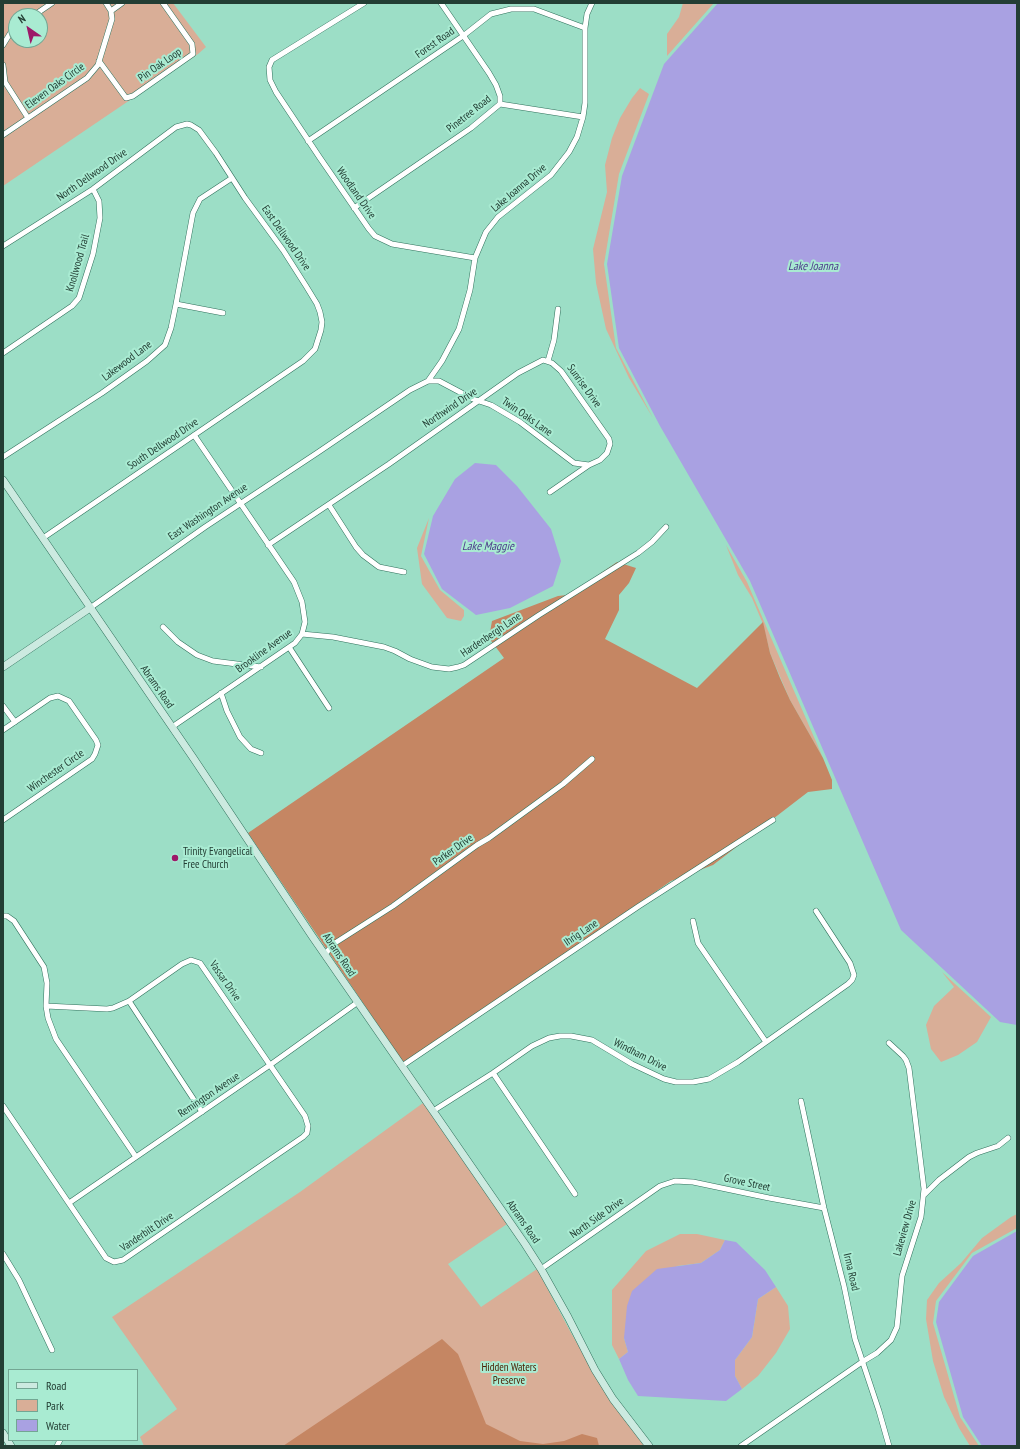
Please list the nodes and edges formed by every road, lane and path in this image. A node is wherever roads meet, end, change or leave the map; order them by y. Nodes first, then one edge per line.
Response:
1 (106, 3) edge
2 (122, 3) edge
3 (163, 3) edge
4 (364, 3) edge
5 (440, 3) edge
6 (592, 3) edge
7 (111, 10) junction
8 (585, 28) junction
9 (463, 36) junction
10 (99, 61) junction
11 (3, 65) edge
12 (500, 104) junction
13 (28, 118) junction
14 (583, 118) junction
15 (193, 126) joint
16 (3, 135) edge
17 (308, 141) junction
18 (232, 178) junction
19 (94, 189) junction
20 (354, 208) junction
21 (3, 246) edge
22 (475, 258) junction
23 (176, 304) junction
24 (558, 309) dead end
25 (223, 313) dead end
26 (3, 353) edge
27 (548, 361) junction
28 (295, 367) joint
29 (428, 380) junction
30 (479, 401) junction
31 (194, 435) junction
32 (3, 457) edge
33 (590, 465) junction
34 (3, 480) edge
35 (550, 492) dead end
36 (240, 503) junction
37 (329, 505) junction
38 (666, 526) dead end
39 (43, 538) junction
40 (268, 545) junction
41 (404, 572) dead end
42 (90, 608) junction
43 (163, 628) dead end
44 (302, 634) junction
45 (289, 647) junction
46 (260, 666) junction
47 (3, 667) edge
48 (221, 693) junction
49 (3, 706) edge
50 (329, 708) dead end
51 (15, 722) junction
52 (172, 727) junction
53 (3, 730) edge
54 (261, 753) dead end
55 (592, 759) dead end
56 (3, 820) edge
57 (773, 820) dead end
58 (816, 911) dead end
59 (3, 916) edge
60 (693, 921) dead end
61 (325, 954) junction
62 (129, 1000) junction
63 (358, 1002) junction
64 (46, 1006) junction
65 (766, 1042) junction
66 (889, 1043) dead end
67 (270, 1065) junction
68 (402, 1066) junction
69 (493, 1073) junction
70 (801, 1101) dead end
71 (3, 1106) edge
72 (433, 1111) junction
73 (202, 1112) junction
74 (308, 1132) joint
75 (1008, 1138) dead end
76 (136, 1157) junction
77 (666, 1184) joint
78 (575, 1194) dead end
79 (924, 1195) junction
80 (68, 1203) junction
81 (824, 1208) junction
82 (3, 1254) edge
83 (541, 1269) junction
84 (52, 1350) dead end
85 (862, 1362) junction
86 (3, 1433) edge
87 (11, 1446) edge
88 (649, 1446) edge
89 (741, 1446) edge
90 (889, 1446) edge

1 - 7 street
2 - 7 street
3 - 10 street, Pin Oak Loop
4 - 17 street, Woodland Drive
5 - 9 street, Pinetree Road
6 - 8 street, Lake Joanna Drive
7 - 10 street, Eleven Oaks Circle
8 - 9 street, Forest Road
8 - 14 street, Lake Joanna Drive
9 - 12 street, Pinetree Road
9 - 17 street, Forest Road
10 - 13 street, Eleven Oaks Circle
11 - 13 street, Eleven Oaks Circle
12 - 14 street
12 - 20 street, Pinetree Road
13 - 16 street, Eleven Oaks Circle
14 - 22 street, Lake Joanna Drive
15 - 18 street, East Dellwood Drive
15 - 19 street, North Dellwood Drive
17 - 20 street, Woodland Drive
18 - 23 street, Lakewood Lane
18 - 28 street, East Dellwood Drive
19 - 21 street, North Dellwood Drive
19 - 26 street, Knollwood Trail
20 - 22 street, Woodland Drive
22 - 29 street, Lake Joanna Drive
23 - 25 street
23 - 32 street, Lakewood Lane
24 - 27 street
27 - 30 street, Northwind Drive
27 - 33 street, Sunrise Drive
28 - 31 street, South Dellwood Drive
29 - 30 street, Twin Oaks Lane
29 - 36 street, East Washington Avenue
30 - 33 street, Twin Oaks Lane
30 - 37 street, Northwind Drive
31 - 36 street, Brookline Avenue
31 - 39 street, South Dellwood Drive
33 - 35 street
34 - 39 street, Abrams Road
36 - 40 street, Brookline Avenue
36 - 42 street, East Washington Avenue
37 - 40 street, Northwind Drive
37 - 41 street
38 - 44 street, Hardenbergh Lane
39 - 42 street, Abrams Road
40 - 44 street, Brookline Avenue
42 - 47 street, East Washington Avenue
42 - 52 street, Abrams Road
43 - 46 street
44 - 45 street, Brookline Avenue
45 - 46 street, Brookline Avenue
45 - 50 street
46 - 48 street, Brookline Avenue
48 - 52 street, Brookline Avenue
48 - 54 street
49 - 51 street
51 - 53 street, Winchester Circle
51 - 56 street, Winchester Circle
52 - 61 street, Abrams Road
55 - 61 street, Parker Drive
57 - 68 street, Ihrig Lane
58 - 65 street, Windham Drive
59 - 64 street
60 - 65 street
61 - 63 street, Abrams Road
62 - 64 street, Vassar Drive
62 - 67 street, Vassar Drive
62 - 73 street
63 - 67 street, Remington Avenue
63 - 68 street, Abrams Road
64 - 76 street
65 - 69 street, Windham Drive
66 - 79 street, Lakeview Drive
67 - 73 street, Remington Avenue
67 - 74 street, Vassar Drive
68 - 72 street, Abrams Road
69 - 72 street, Windham Drive
69 - 78 street
70 - 81 street, Irma Road
71 - 80 street, Vanderbilt Drive
72 - 83 street, Abrams Road
73 - 76 street, Remington Avenue
74 - 80 street, Vanderbilt Drive
75 - 79 street
76 - 80 street, Remington Avenue
77 - 81 street, Grove Street
77 - 83 street, North Side Drive
79 - 85 street, Lakeview Drive
81 - 85 street, Irma Road
82 - 84 street
83 - 88 street, Abrams Road
85 - 89 street, Lakeview Drive
85 - 90 street, Irma Road
86 - 87 street

